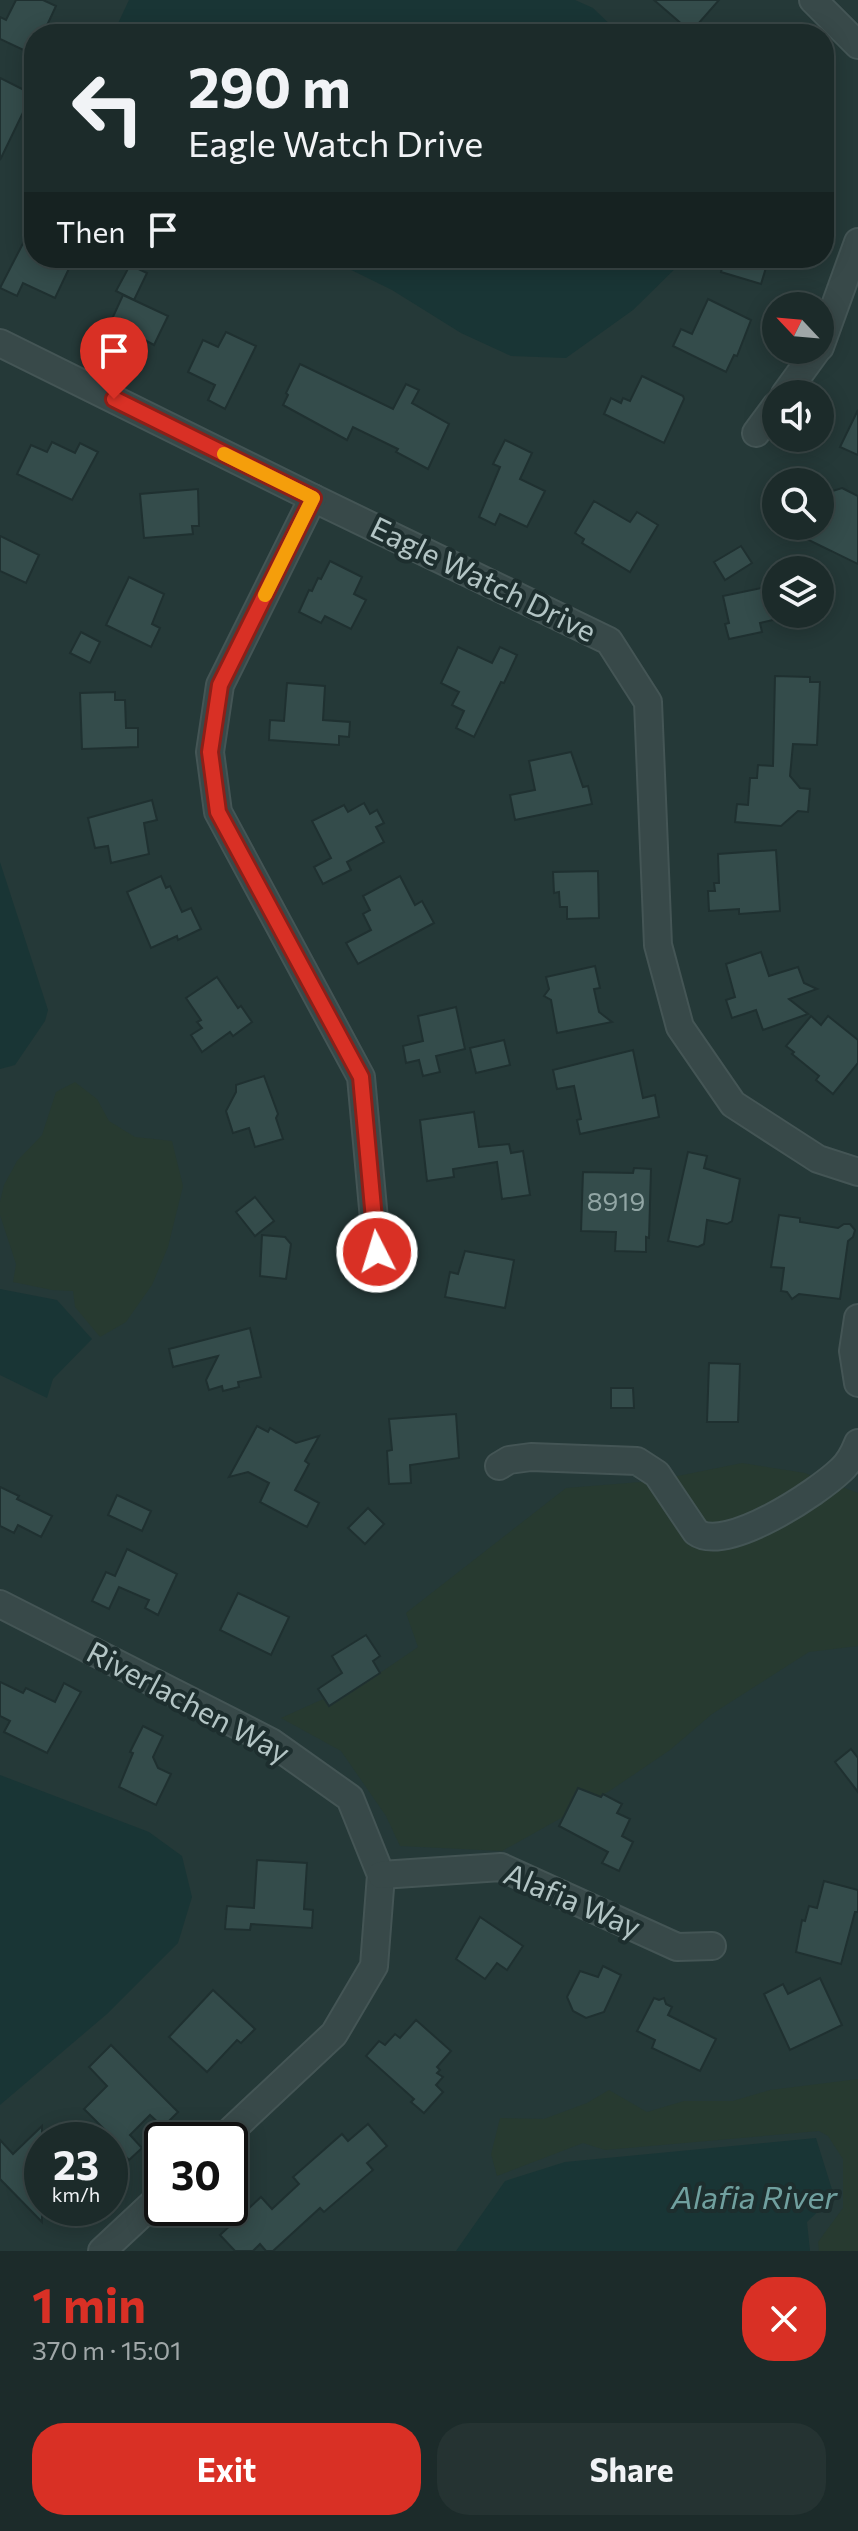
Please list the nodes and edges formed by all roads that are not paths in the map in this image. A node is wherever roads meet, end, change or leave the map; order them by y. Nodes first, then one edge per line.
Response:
1 (813, 0) edge
2 (858, 45) edge
3 (858, 242) edge
4 (834, 307) edge
5 (0, 343) edge
6 (762, 425) edge
7 (756, 433) dead end
8 (313, 498) junction
9 (858, 1172) edge
10 (377, 1252) dead end
11 (858, 1318) edge
12 (858, 1383) edge
13 (858, 1443) edge
14 (499, 1466) dead end
15 (0, 1604) edge
16 (381, 1875) junction
17 (712, 1946) dead end
18 (240, 2122) edge
19 (144, 2212) edge
20 (102, 2251) edge

1 - 2 street
3 - 4 street
5 - 8 street, Eagle Watch Drive
6 - 7 street
8 - 9 street, Eagle Watch Drive
8 - 10 street
11 - 12 street
13 - 14 street
15 - 16 street, Riverlachen Way
16 - 17 street, Alafia Way
16 - 18 street, Riverlachen Way
19 - 20 street

